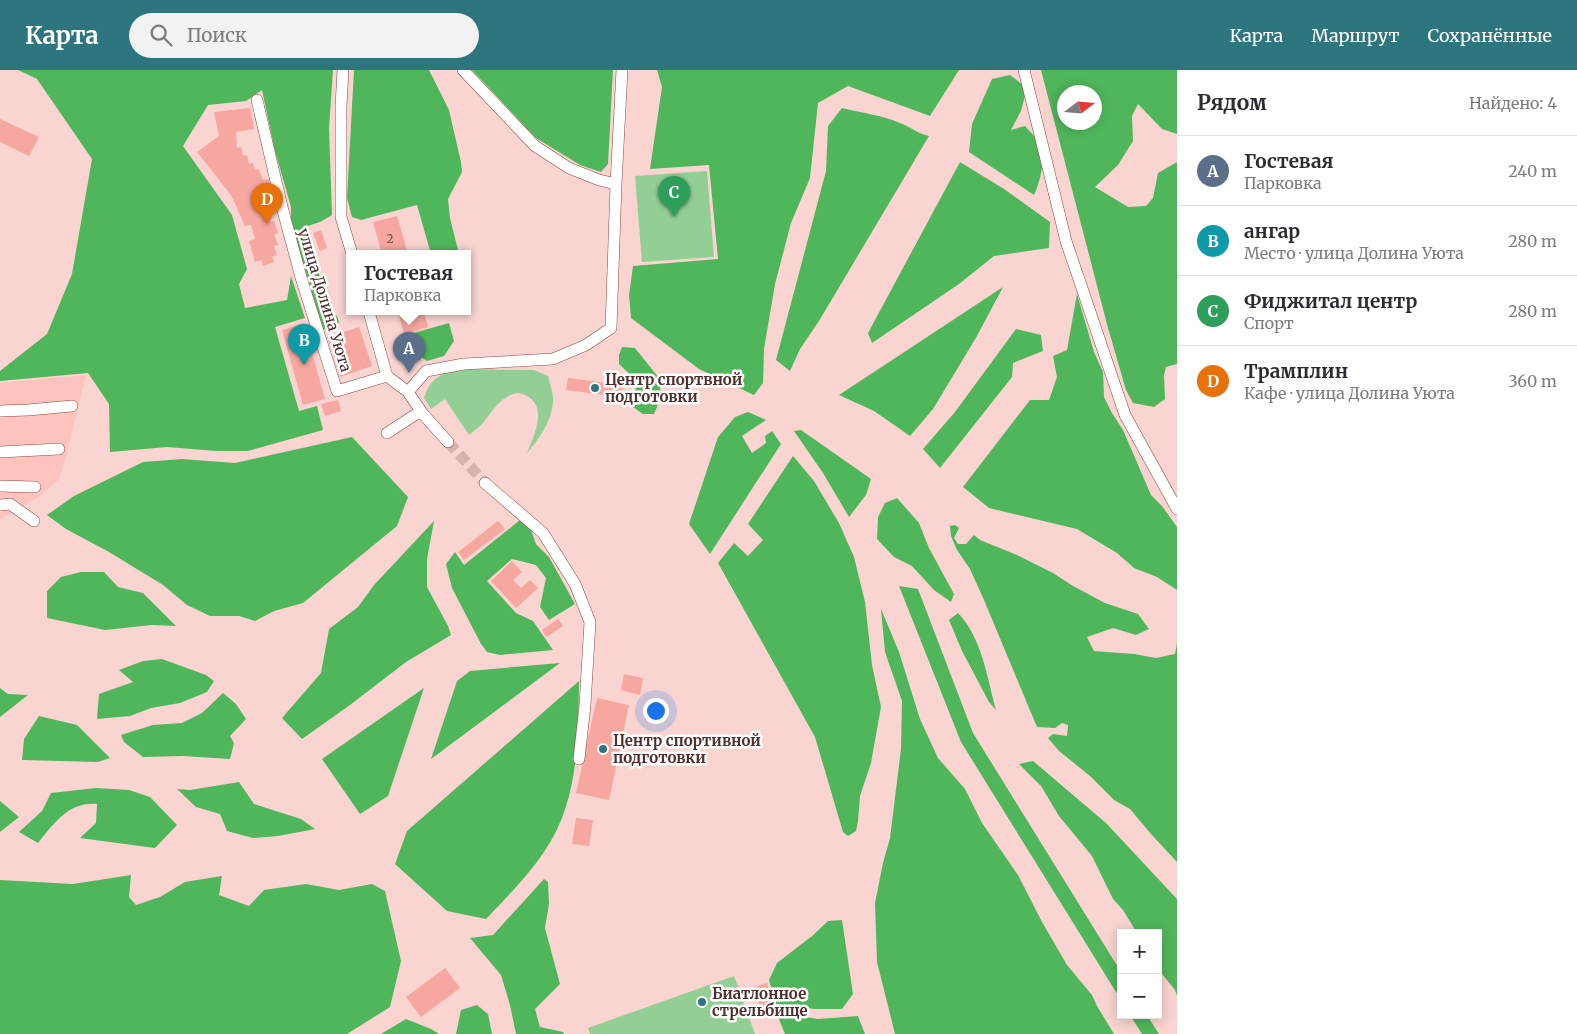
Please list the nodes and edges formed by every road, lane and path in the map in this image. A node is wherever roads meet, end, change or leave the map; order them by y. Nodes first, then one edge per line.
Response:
1 (343, 70) edge
2 (463, 70) edge
3 (622, 70) edge
4 (1024, 70) edge
5 (257, 100) dead end
6 (616, 184) junction
7 (351, 250) edge
8 (369, 315) edge
9 (387, 376) junction
10 (408, 392) junction
11 (72, 406) dead end
12 (0, 411) edge
13 (421, 411) junction
14 (387, 433) dead end
15 (448, 442) tunnel mouth
16 (59, 449) dead end
17 (0, 452) edge
18 (485, 483) tunnel mouth
19 (0, 486) edge
20 (35, 487) dead end
21 (0, 505) edge
22 (1177, 509) edge
23 (34, 521) dead end
24 (579, 759) dead end

1 - 7 street
2 - 6 street
3 - 6 street
4 - 22 street
5 - 9 street, улица Долина Уюта
6 - 10 street
8 - 9 street
9 - 10 street
10 - 13 street
11 - 12 street
13 - 14 street
13 - 15 street
16 - 17 street
18 - 24 street
19 - 20 street
21 - 23 street

